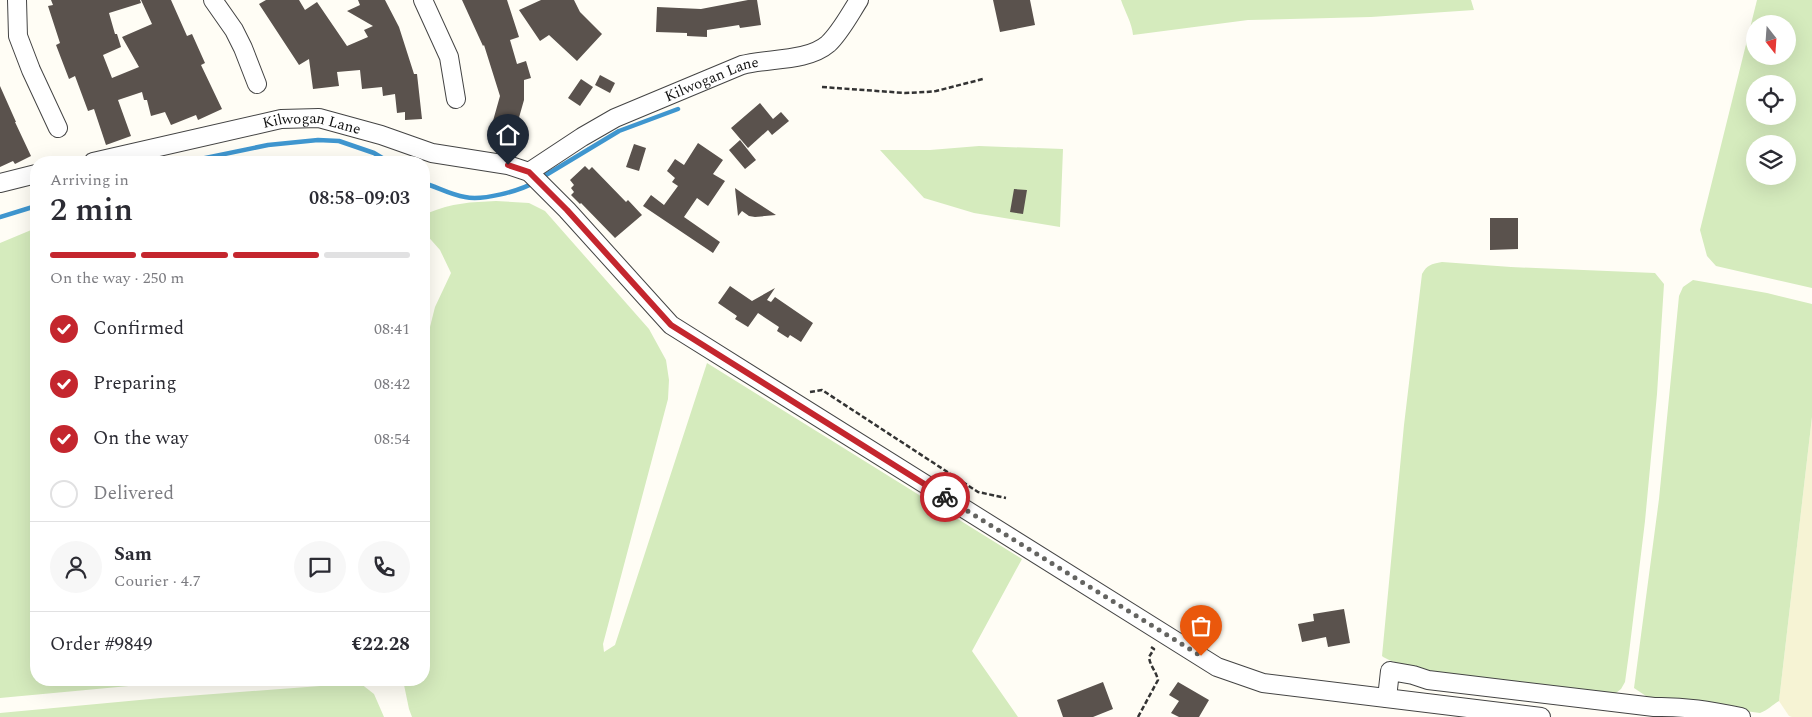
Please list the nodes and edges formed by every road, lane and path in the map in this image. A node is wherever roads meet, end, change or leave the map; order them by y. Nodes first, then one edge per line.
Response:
1 (17, 0) edge
2 (213, 0) edge
3 (423, 0) edge
4 (859, 0) edge
5 (983, 79) dead end
6 (258, 84) dead end
7 (822, 87) dead end
8 (456, 99) dead end
9 (58, 128) dead end
10 (119, 156) edge
11 (30, 176) edge
12 (536, 179) junction
13 (0, 184) edge
14 (787, 398) junction
15 (1006, 498) dead end
16 (1148, 644) dead end
17 (1387, 698) junction
18 (1138, 717) edge
19 (1541, 717) edge
20 (1741, 717) edge

1 - 9 street
2 - 6 street
3 - 8 street
4 - 12 street, Kilwogan Lane
5 - 7 path
10 - 12 street, Kilwogan Lane
11 - 13 street
12 - 14 street
14 - 15 path
14 - 17 street
16 - 18 path
17 - 19 street
17 - 20 street

